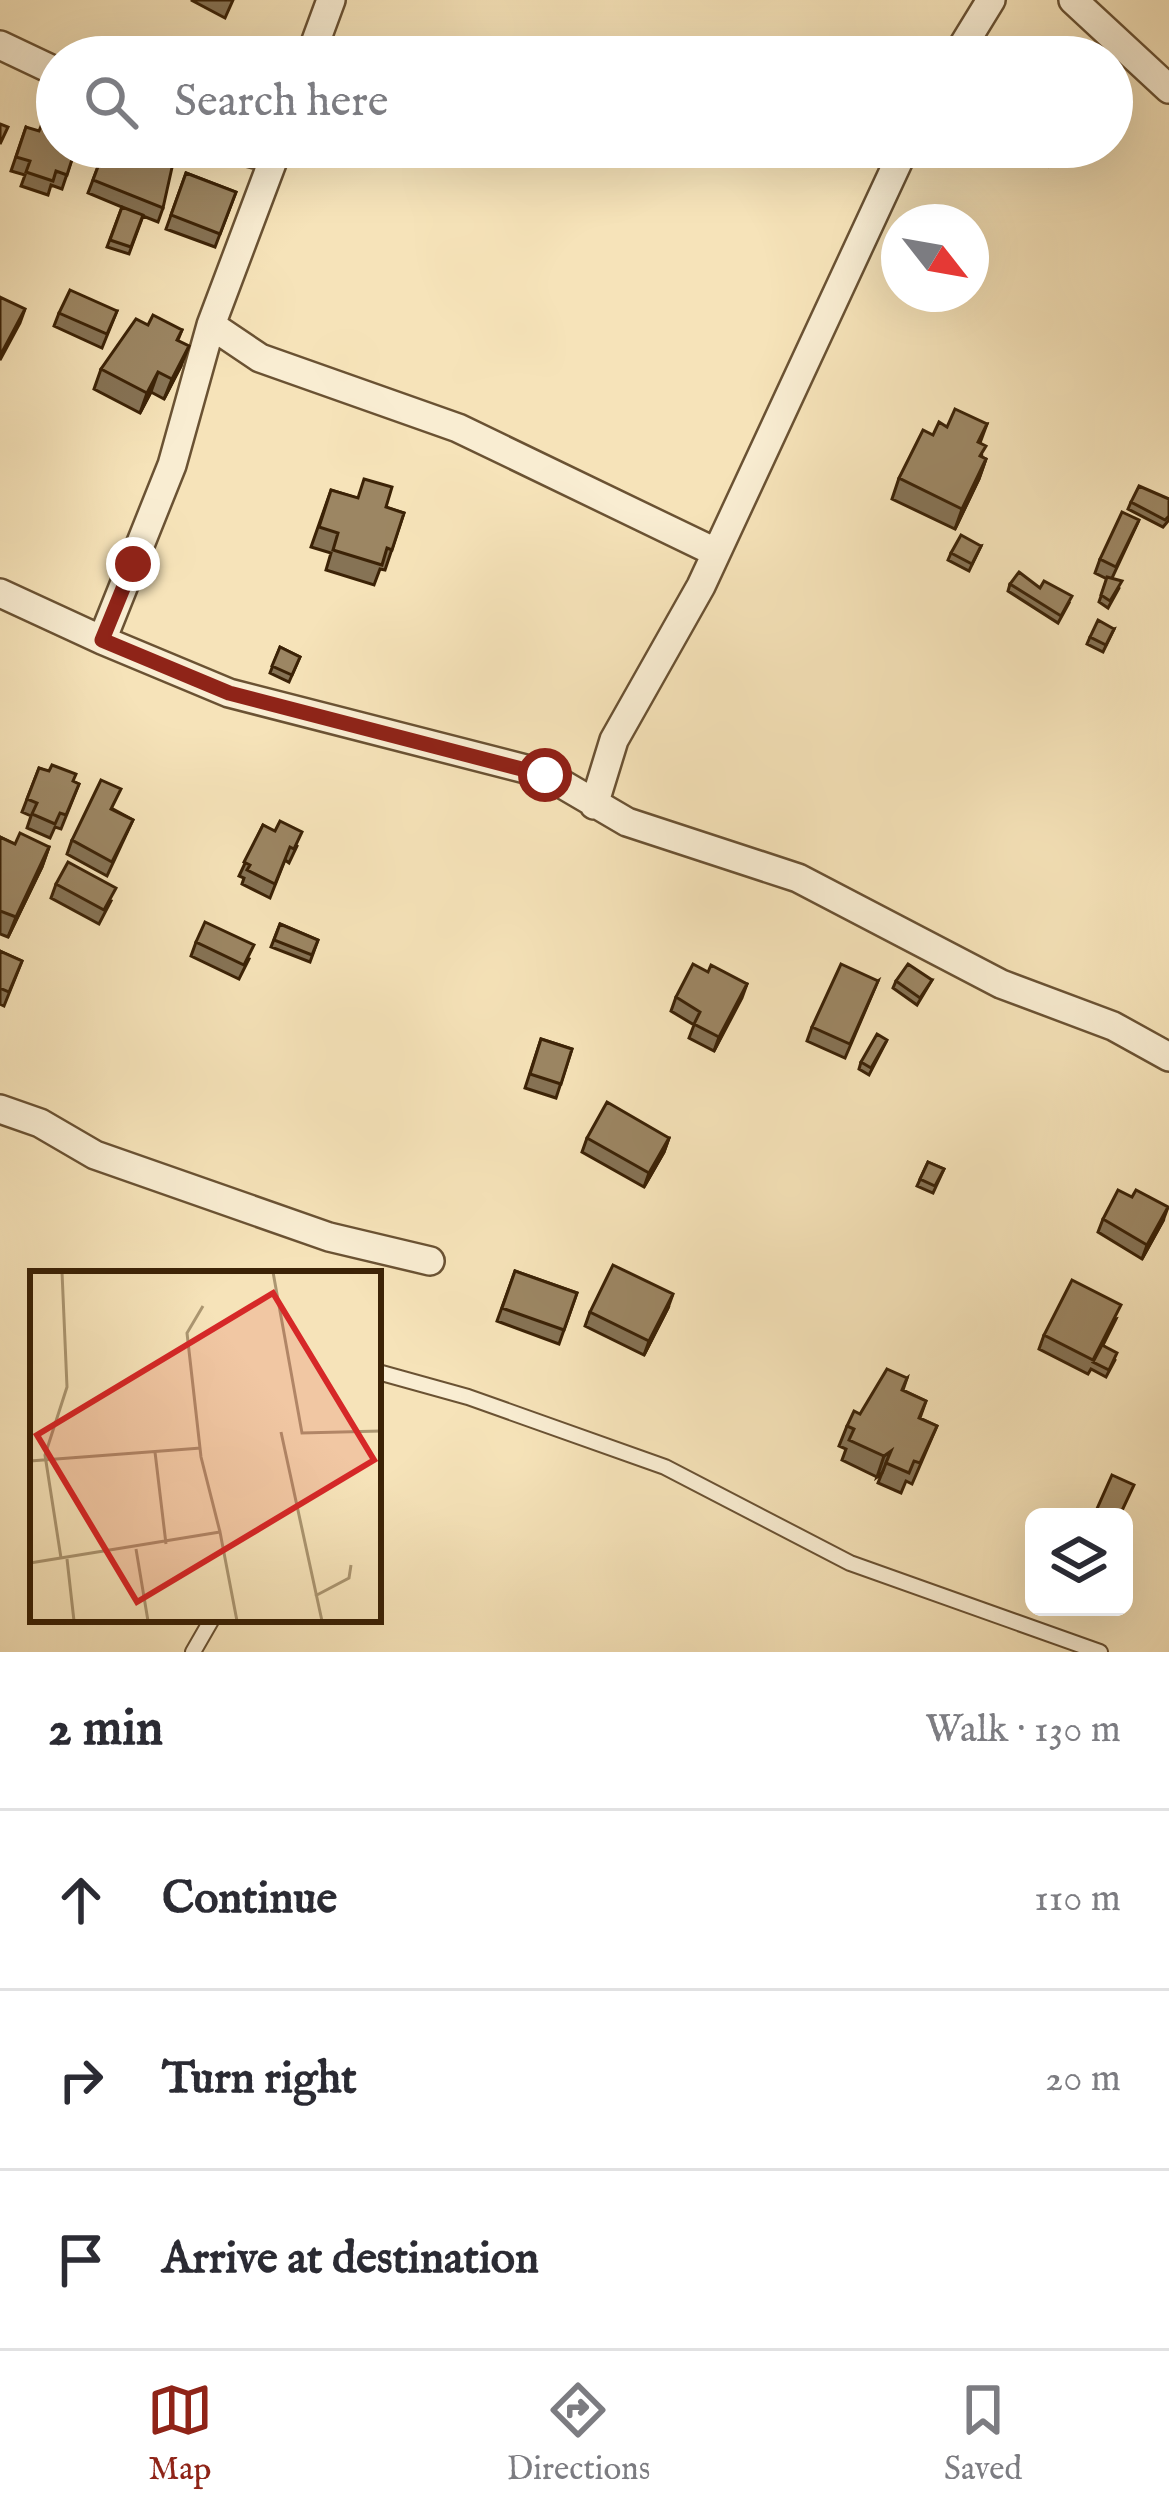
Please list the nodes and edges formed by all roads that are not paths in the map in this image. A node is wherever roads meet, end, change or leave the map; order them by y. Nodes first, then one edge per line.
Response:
1 (331, 0) edge
2 (991, 0) edge
3 (1073, 0) edge
4 (318, 36) edge
5 (969, 36) edge
6 (1112, 36) edge
7 (0, 45) edge
8 (1133, 56) edge
9 (36, 62) edge
10 (1169, 89) edge
11 (270, 168) edge
12 (895, 168) edge
13 (211, 325) junction
14 (713, 551) junction
15 (0, 592) edge
16 (102, 640) junction
17 (594, 805) junction
18 (1169, 1057) edge
19 (0, 1109) edge
20 (430, 1261) dead end
21 (381, 1373) edge
22 (210, 1622) edge
23 (193, 1652) edge
24 (1100, 1652) edge

1 - 4 street
2 - 5 street
3 - 6 street
7 - 9 street
8 - 10 street
11 - 13 street
12 - 14 street
13 - 14 street
13 - 16 street
14 - 17 street
15 - 16 street
16 - 17 street
17 - 18 street
19 - 20 street
21 - 24 lane
22 - 23 lane

